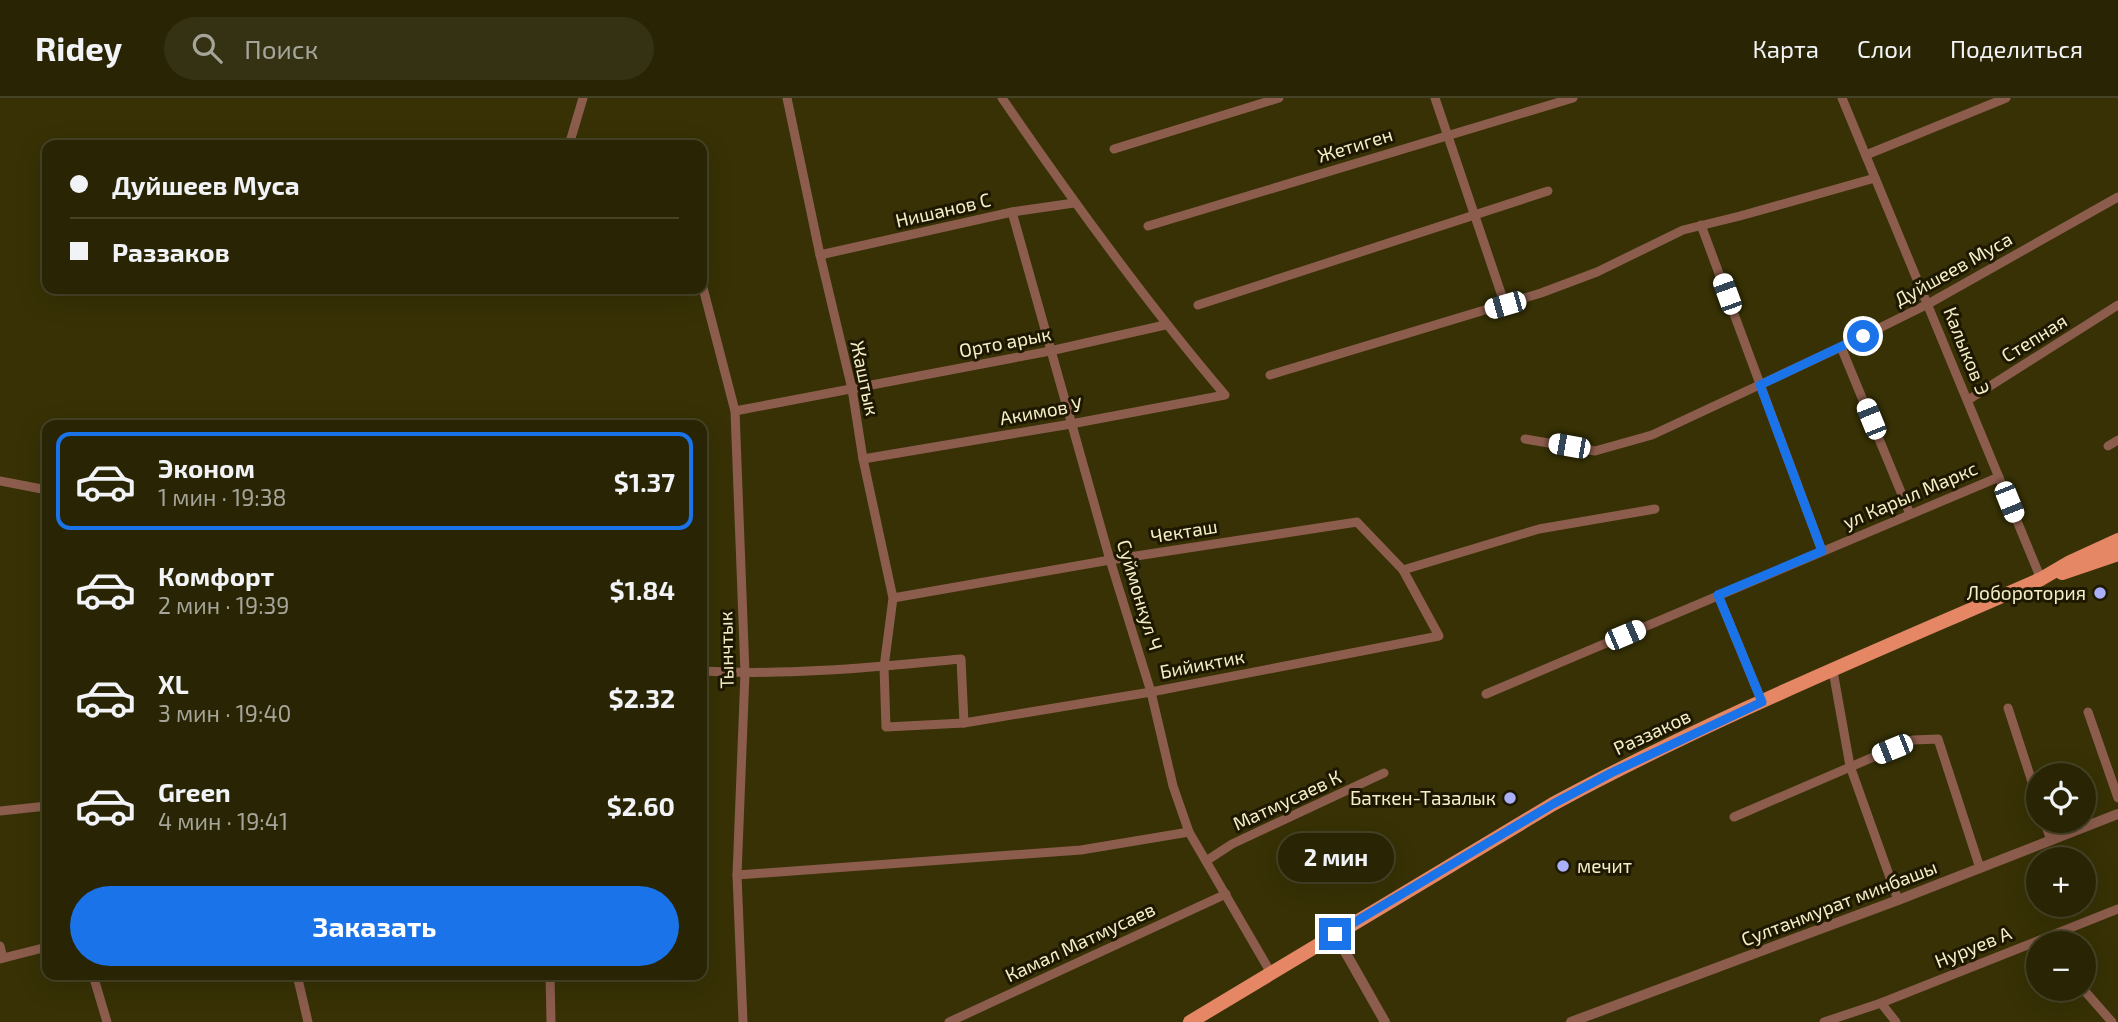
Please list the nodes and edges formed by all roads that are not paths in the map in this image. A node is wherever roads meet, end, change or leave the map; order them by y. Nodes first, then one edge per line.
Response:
1 (583, 98) edge
2 (788, 98) edge
3 (1002, 98) edge
4 (1279, 98) edge
5 (1435, 98) edge
6 (1573, 98) edge
7 (1842, 98) edge
8 (2006, 98) edge
9 (1448, 135) junction
10 (570, 140) edge
11 (1114, 149) dead end
12 (1866, 155) junction
13 (1875, 178) junction
14 (1548, 191) dead end
15 (2118, 197) edge
16 (1074, 203) junction
17 (1012, 212) junction
18 (1475, 215) junction
19 (1701, 225) junction
20 (1148, 226) dead end
21 (820, 256) junction
22 (705, 294) edge
23 (1928, 304) junction
24 (1198, 305) dead end
25 (1505, 305) junction
26 (2118, 305) edge
27 (1165, 325) junction
28 (1842, 347) junction
29 (1051, 351) junction
30 (1270, 375) dead end
31 (1760, 385) junction
32 (852, 389) junction
33 (1968, 400) junction
34 (735, 411) junction
35 (1071, 424) junction
36 (1525, 439) dead end
37 (2118, 440) edge
38 (2108, 446) dead end
39 (863, 459) junction
40 (1999, 477) junction
41 (0, 481) edge
42 (42, 489) edge
43 (1655, 509) dead end
44 (1910, 514) junction
45 (2117, 549) edge
46 (1822, 551) junction
47 (1110, 560) junction
48 (1403, 570) junction
49 (2041, 579) junction
50 (1718, 595) junction
51 (892, 598) junction
52 (884, 667) junction
53 (707, 671) edge
54 (1833, 671) junction
55 (745, 673) junction
56 (1151, 692) junction
57 (1486, 694) dead end
58 (1762, 702) junction
59 (2008, 708) dead end
60 (2088, 712) dead end
61 (964, 723) junction
62 (886, 727) joint
63 (2026, 763) edge
64 (1850, 766) junction
65 (1384, 773) dead end
66 (2118, 798) edge
67 (42, 807) edge
68 (0, 811) edge
69 (2118, 815) edge
70 (1734, 817) dead end
71 (1189, 832) junction
72 (2048, 833) edge
73 (2051, 840) junction
74 (1206, 860) junction
75 (1980, 868) junction
76 (737, 875) junction
77 (1226, 894) junction
78 (1898, 900) junction
79 (2118, 909) edge
80 (1335, 934) junction
81 (0, 946) edge
82 (42, 948) edge
83 (2, 959) edge
84 (1271, 973) junction
85 (94, 980) edge
86 (298, 980) edge
87 (550, 980) edge
88 (2094, 1001) edge
89 (1881, 1003) junction
90 (741, 1021) edge
91 (107, 1022) edge
92 (308, 1022) edge
93 (551, 1022) edge
94 (949, 1022) edge
95 (1190, 1022) edge
96 (1385, 1022) edge
97 (1571, 1022) edge
98 (1824, 1022) edge
99 (1896, 1022) edge
100 (2112, 1022) edge

1 - 10 street
2 - 21 street, Жаштык
3 - 16 street
4 - 11 street
5 - 9 street
6 - 9 street, Жетиген
7 - 12 street, Калыков Э
8 - 12 street
9 - 18 street
9 - 20 street, Жетиген
12 - 13 street, Калыков Э
13 - 19 street
13 - 23 street, Калыков Э
14 - 18 street
15 - 23 street, Дуйшеев Муса
16 - 17 street, Нишанов С
16 - 27 street
17 - 21 street, Нишанов С
17 - 29 street, Суймонкул Ч
18 - 24 street
18 - 25 street
19 - 25 street
19 - 31 street
21 - 32 street, Жаштык
22 - 34 street, Тынчтык
23 - 28 street, Дуйшеев Муса
23 - 33 street, Калыков Э
25 - 30 street
26 - 33 street, Степная
27 - 29 street, Орто арык
27 - 35 street, Акимов У
28 - 31 street, Дуйшеев Муса
28 - 44 street
29 - 32 street, Орто арык
29 - 35 street, Суймонкул Ч
31 - 36 street, Дуйшеев Муса
31 - 46 street
32 - 34 street, Орто арык
32 - 39 street, Жаштык
33 - 40 street, Калыков Э
34 - 55 street, Тынчтык
35 - 39 street, Акимов У
35 - 47 street, Суймонкул Ч
37 - 38 street
39 - 51 street, Жаштык
40 - 44 street, ул Карыл Маркс
40 - 49 street, Калыков Э
41 - 42 street
43 - 48 street
44 - 46 street, ул Карыл Маркс
45 - 49 main road, Раззаков
46 - 50 street, ул Карыл Маркс
47 - 48 street, Чекташ
47 - 51 street, Чекташ
47 - 56 street, Суймонкул Ч
48 - 56 street, Бийиктик
49 - 54 main road, Раззаков
50 - 57 street, ул Карыл Маркс
50 - 58 street
51 - 52 street, Жаштык
52 - 55 street
52 - 61 street
52 - 62 street, Жаштык
53 - 55 street
54 - 58 main road, Раззаков
54 - 64 street
55 - 76 street, Тынчтык
56 - 61 street, Бийиктик
56 - 71 street, Суймонкул Ч
58 - 80 main road, Раззаков
59 - 63 street
60 - 66 street
61 - 62 street, Бийиктик
64 - 70 street
64 - 75 street
64 - 78 street
65 - 74 street, Матмусаев К
67 - 68 street
69 - 73 street, Султанмурат минбашы
71 - 74 street, Суймонкул Ч
71 - 76 street
72 - 73 street
73 - 75 street, Султанмурат минбашы
74 - 77 street, Суймонкул Ч
75 - 78 street, Султанмурат минбашы
76 - 90 street, Тынчтык
77 - 84 street, Суймонкул Ч
77 - 94 street, Камал Матмусаев
78 - 97 street, Султанмурат минбашы
79 - 89 street, Нуруев А
80 - 84 main road, Раззаков
80 - 96 street
81 - 83 street
82 - 83 street
84 - 95 main road, Раззаков
85 - 91 street
86 - 92 street
87 - 93 street
88 - 100 street
89 - 98 street, Нуруев А
89 - 99 street

